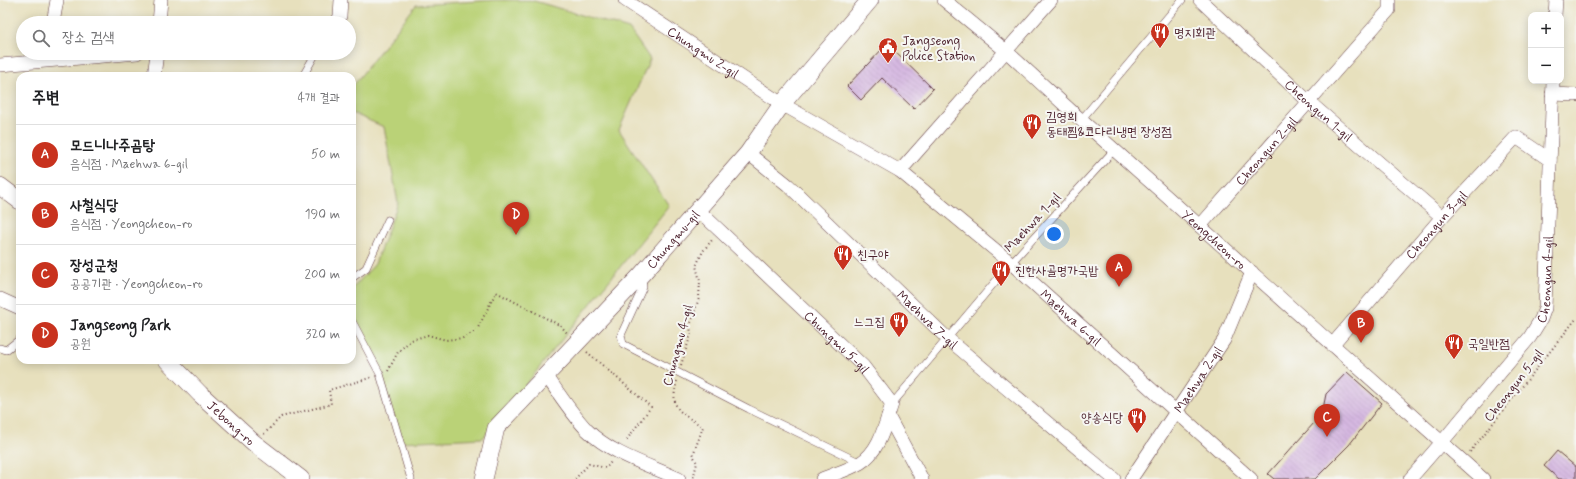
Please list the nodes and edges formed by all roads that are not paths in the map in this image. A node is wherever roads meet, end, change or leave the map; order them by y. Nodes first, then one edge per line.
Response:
1 (57, 0) edge
2 (161, 0) edge
3 (341, 0) edge
4 (625, 0) edge
5 (870, 0) edge
6 (944, 0) edge
7 (1051, 0) edge
8 (1182, 0) edge
9 (1200, 0) edge
10 (1389, 0) edge
11 (1556, 0) edge
12 (1555, 12) edge
13 (54, 16) edge
14 (160, 16) edge
15 (340, 16) edge
16 (1006, 52) junction
17 (30, 60) edge
18 (156, 60) edge
19 (312, 60) edge
20 (0, 65) edge
21 (155, 72) edge
22 (306, 72) edge
23 (1552, 87) edge
24 (1576, 95) edge
25 (1309, 102) junction
26 (782, 104) junction
27 (1081, 120) junction
28 (1114, 150) junction
29 (748, 153) junction
30 (1550, 160) junction
31 (900, 171) junction
32 (2, 190) edge
33 (16, 199) edge
34 (697, 210) junction
35 (1442, 217) junction
36 (388, 220) dead end
37 (1200, 226) junction
38 (1011, 263) junction
39 (1252, 272) junction
40 (642, 274) junction
41 (356, 275) edge
42 (0, 299) edge
43 (16, 306) edge
44 (356, 329) edge
45 (947, 338) junction
46 (16, 341) edge
47 (1332, 344) junction
48 (0, 348) edge
49 (171, 364) edge
50 (546, 375) junction
51 (890, 410) junction
52 (1176, 411) junction
53 (1442, 442) junction
54 (861, 463) junction
55 (301, 479) edge
56 (411, 479) edge
57 (484, 479) edge
58 (679, 479) edge
59 (822, 479) edge
60 (922, 479) edge
61 (1114, 479) edge
62 (1131, 479) edge
63 (1251, 479) edge
64 (1410, 479) edge
65 (1483, 479) edge

1 - 13 street
2 - 14 street
3 - 15 street
4 - 26 street, Chungmu 2-gil
5 - 26 street, Chungmu-gil
6 - 16 street, Yeongcheon-ro
7 - 16 street
8 - 27 lane
9 - 25 street, Cheongun 1-gil
10 - 25 street, Cheongun 2-gil
11 - 12 street
16 - 27 street, Yeongcheon-ro
16 - 31 street
17 - 20 street
18 - 21 street
19 - 22 lane
23 - 24 street
23 - 30 street, Cheongun 4-gil
25 - 35 street, Cheongun 1-gil
25 - 37 street, Cheongun 2-gil
26 - 29 street, Chungmu-gil
26 - 31 street, Maehwa 6-gil
27 - 28 street, Yeongcheon-ro
28 - 37 street, Yeongcheon-ro
28 - 38 lane, Maehwa 1-gil
29 - 34 street, Chungmu-gil
29 - 45 street, Maehwa 7-gil
30 - 35 street, Cheongun 3-gil
30 - 53 street, Cheongun 4-gil
31 - 38 street, Maehwa 6-gil
32 - 33 street
34 - 40 street, Chungmu-gil
34 - 51 street, Chungmu 5-gil
35 - 47 street, Cheongun 3-gil
36 - 41 lane
37 - 39 street, Yeongcheon-ro
38 - 45 lane, Maehwa 1-gil
38 - 52 street, Maehwa 6-gil
39 - 47 street, Yeongcheon-ro
39 - 52 street, Maehwa 2-gil
40 - 50 street, Chungmu-gil
40 - 54 lane
42 - 43 street
44 - 56 lane
45 - 51 lane, Maehwa 1-gil
45 - 61 street, Maehwa 7-gil
46 - 48 lane
47 - 53 street, Yeongcheon-ro
49 - 55 street, Jebong-ro
50 - 57 street, Chungmu-gil
50 - 58 street
51 - 54 street
51 - 60 street, Chungmu 5-gil
52 - 62 street, Maehwa 2-gil
52 - 63 street, Maehwa 6-gil
53 - 64 street, Cheongun 4-gil
53 - 65 street, Yeongcheon-ro
54 - 59 street

